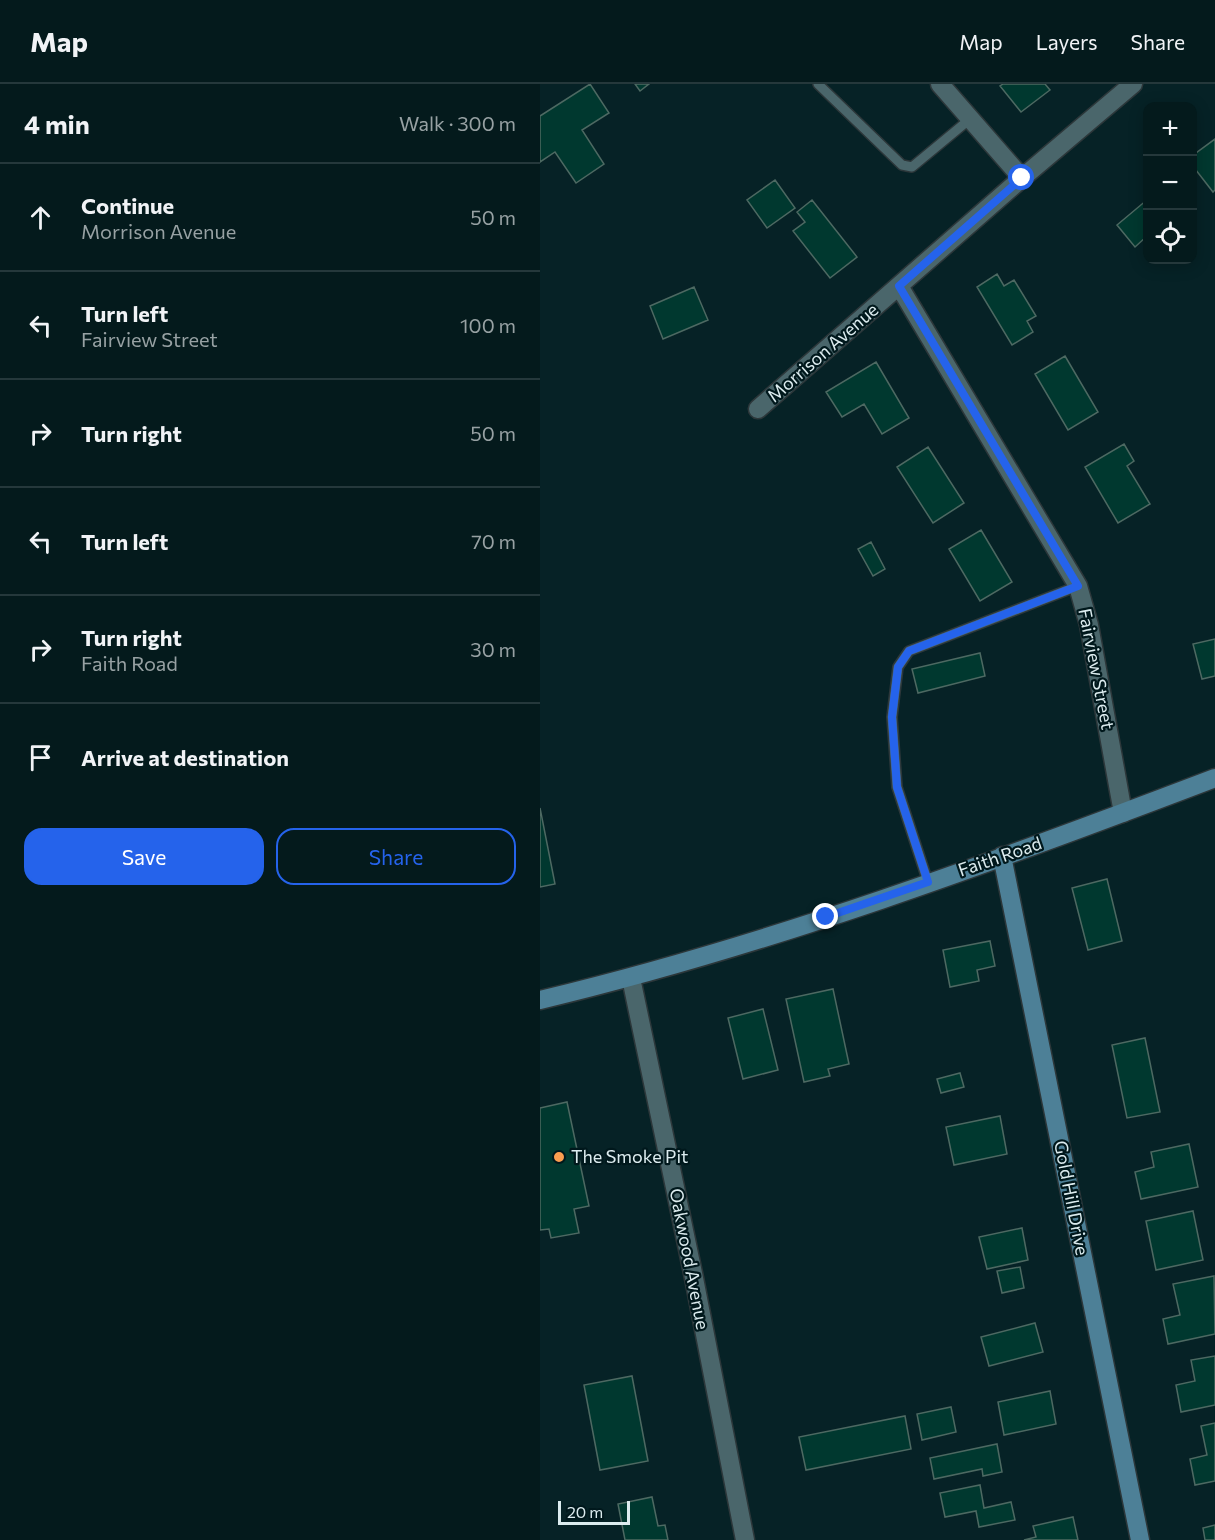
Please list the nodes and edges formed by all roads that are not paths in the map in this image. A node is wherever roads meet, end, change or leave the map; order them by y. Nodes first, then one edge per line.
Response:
1 (818, 84) edge
2 (940, 84) edge
3 (1133, 84) edge
4 (970, 119) junction
5 (1022, 178) junction
6 (899, 286) junction
7 (758, 409) dead end
8 (1078, 586) junction
9 (1215, 778) edge
10 (1124, 813) junction
11 (1002, 856) junction
12 (928, 882) junction
13 (631, 978) junction
14 (540, 1000) edge
15 (745, 1540) edge
16 (1140, 1540) edge

1 - 4 lane
2 - 4 street
3 - 5 street, Morrison Avenue
4 - 5 street
5 - 6 street, Morrison Avenue
6 - 7 street, Morrison Avenue
6 - 8 street, Fairview Street
8 - 10 street, Fairview Street
8 - 12 lane
9 - 10 main road, Faith Road
10 - 11 main road, Faith Road
11 - 12 main road, Faith Road
11 - 16 main road, Gold Hill Drive
12 - 13 main road, Faith Road
13 - 14 main road, Faith Road
13 - 15 street, Oakwood Avenue

